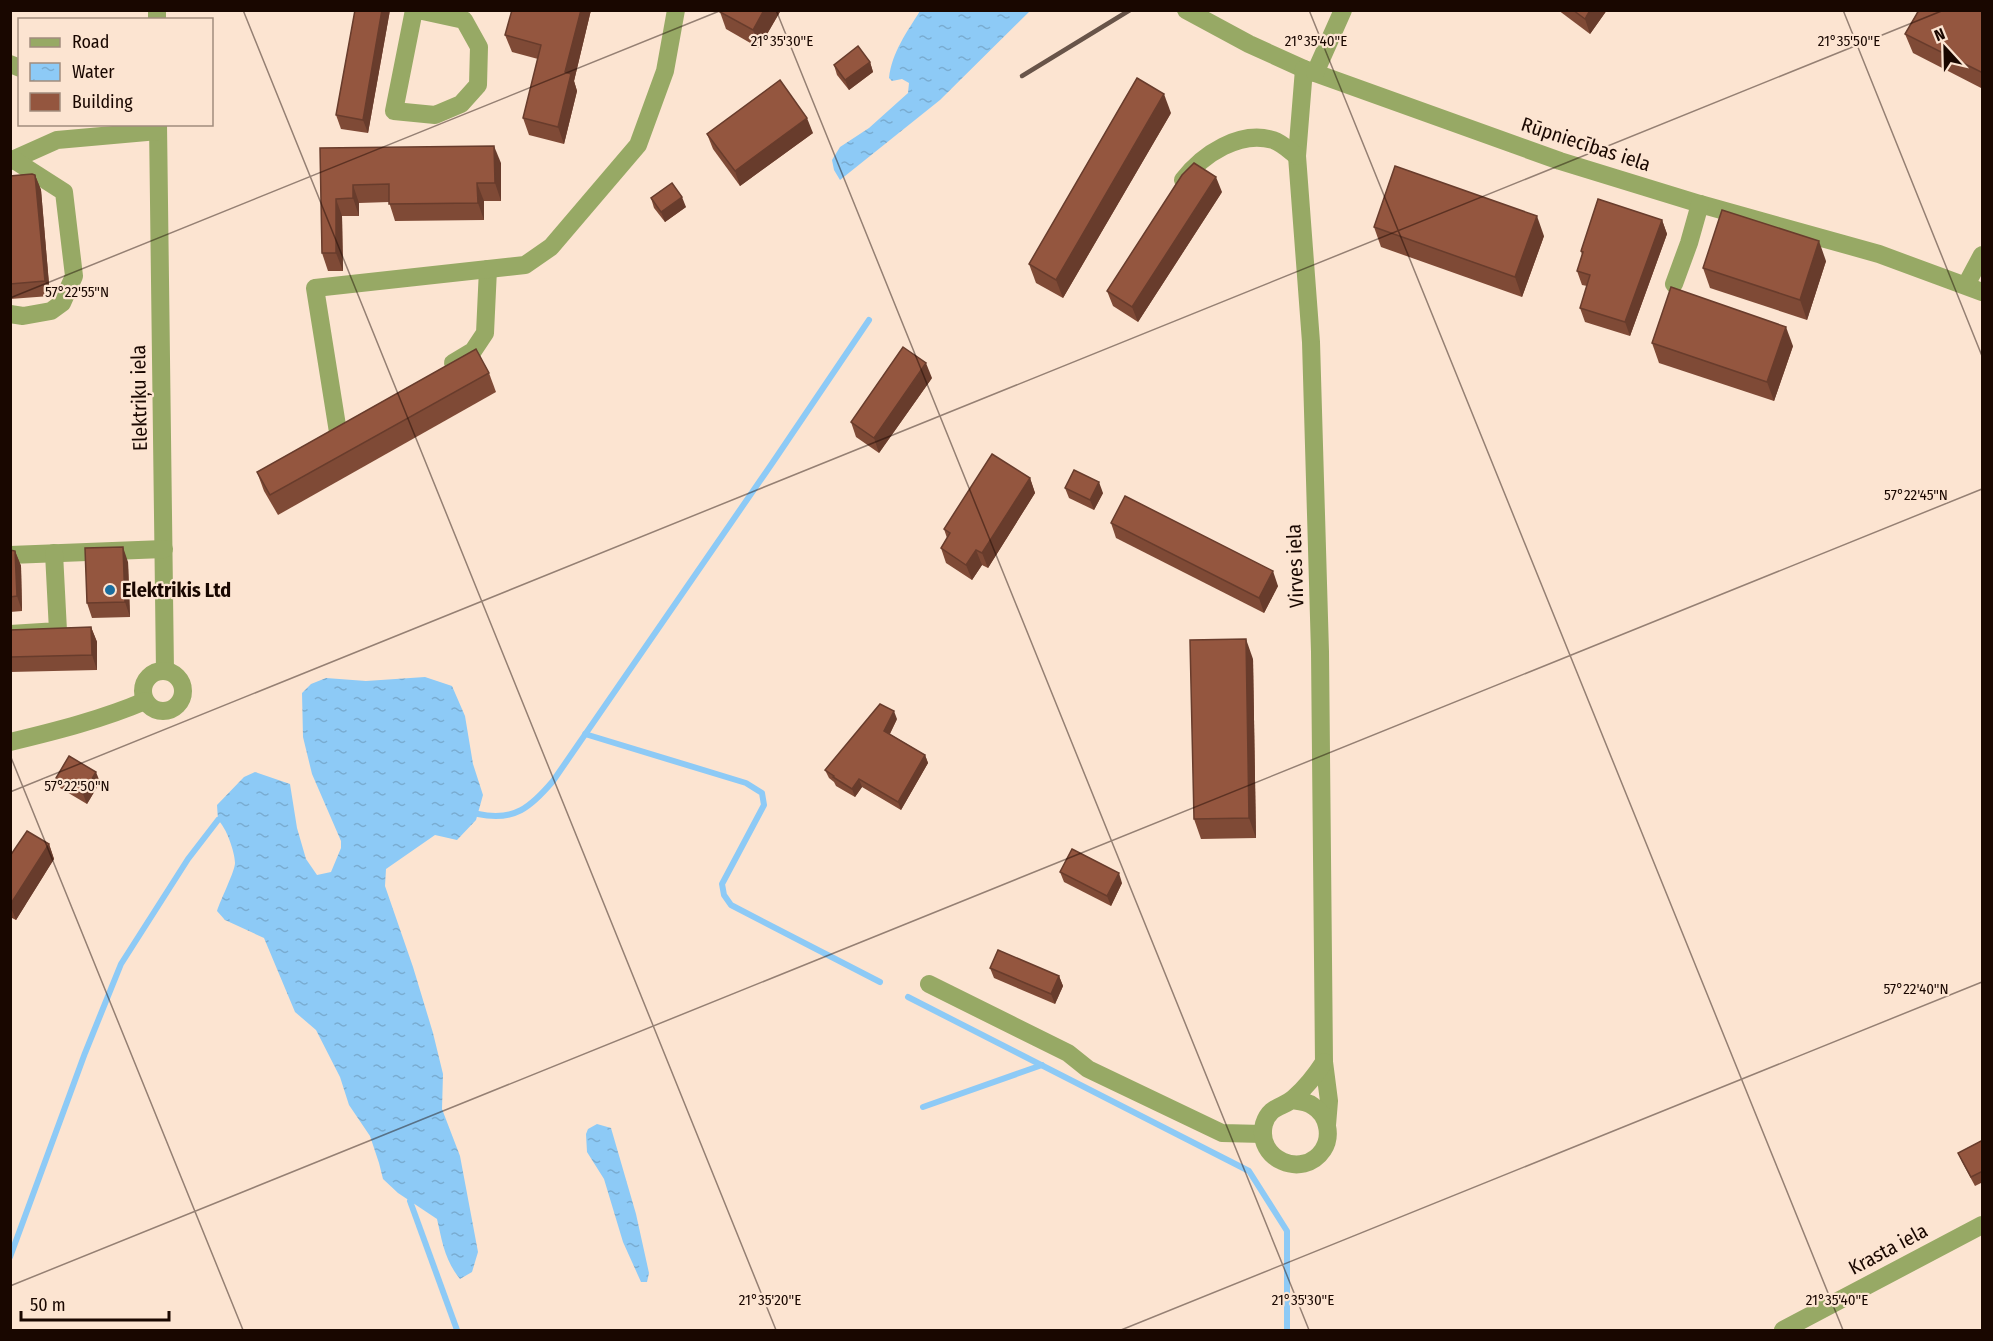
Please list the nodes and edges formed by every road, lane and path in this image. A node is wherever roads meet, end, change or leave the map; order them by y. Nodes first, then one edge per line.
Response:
1 (416, 10) edge
2 (676, 10) edge
3 (1186, 10) edge
4 (1343, 10) edge
5 (465, 15) edge
6 (1310, 71) junction
7 (158, 128) edge
8 (1297, 156) junction
9 (12, 160) edge
10 (1183, 180) edge
11 (1700, 204) junction
12 (1983, 255) edge
13 (488, 269) junction
14 (1674, 284) dead end
15 (1975, 289) edge
16 (10, 314) edge
17 (434, 374) edge
18 (357, 420) edge
19 (338, 432) junction
20 (320, 443) edge
21 (164, 549) junction
22 (54, 553) junction
23 (10, 555) edge
24 (10, 634) edge
25 (165, 671) junction
26 (145, 700) junction
27 (10, 742) edge
28 (929, 984) dead end
29 (1323, 1062) junction
30 (1291, 1100) junction
31 (1328, 1125) junction
32 (1263, 1134) junction
33 (1983, 1225) edge
34 (1783, 1330) edge

1 - 5 street
1 - 5 street
2 - 13 street
3 - 6 street, Rūpniecības iela
4 - 6 street, Virves iela
6 - 8 street, Virves iela
6 - 11 street, Rūpniecības iela
7 - 9 street
7 - 21 street, Elektriķu iela
8 - 10 street
8 - 29 street, Virves iela
9 - 16 street
11 - 14 street
11 - 15 street, Rūpniecības iela
12 - 15 street
13 - 17 street
13 - 19 street
18 - 19 street
19 - 20 street
21 - 22 street
21 - 25 street, Elektriķu iela
22 - 23 street
22 - 24 street
25 - 26 street
25 - 26 street
26 - 27 street
28 - 32 street
29 - 30 street
29 - 31 street, Virves iela
30 - 31 street
30 - 32 street
31 - 32 street, Virves iela
33 - 34 street, Krasta iela

